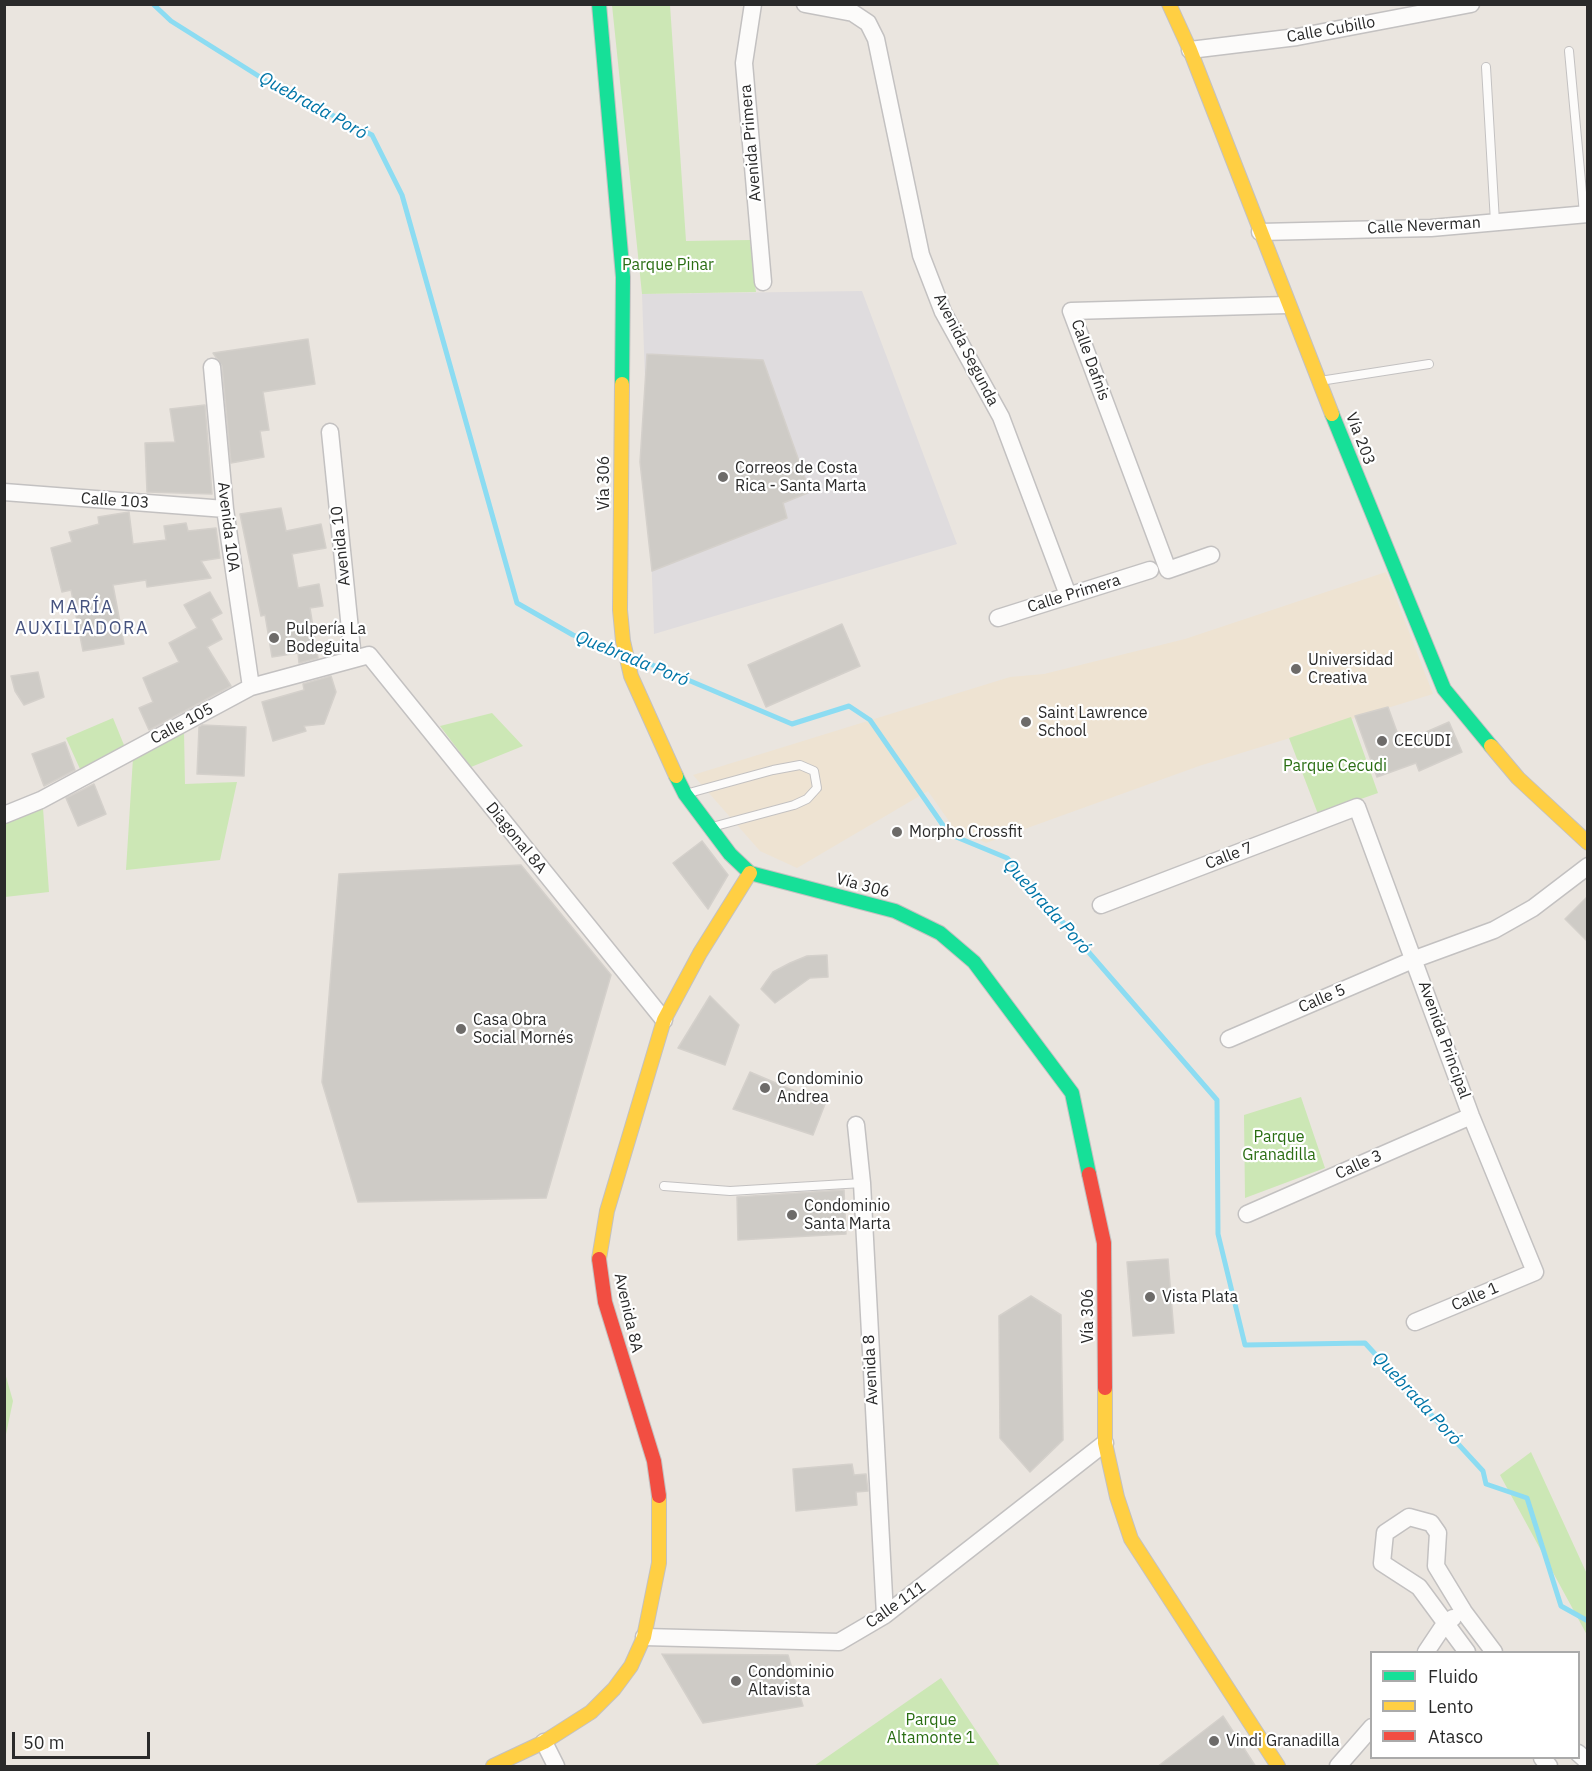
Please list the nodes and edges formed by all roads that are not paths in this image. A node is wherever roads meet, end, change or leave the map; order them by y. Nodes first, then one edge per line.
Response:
1 (599, 4) edge
2 (753, 4) edge
3 (805, 4) edge
4 (1169, 4) edge
5 (1471, 4) edge
6 (1190, 50) junction
7 (1569, 51) dead end
8 (1486, 67) dead end
9 (1586, 214) edge
10 (1496, 222) junction
11 (1260, 232) junction
12 (763, 282) dead end
13 (1287, 305) junction
14 (1429, 364) dead end
15 (212, 367) dead end
16 (1319, 381) junction
17 (330, 432) dead end
18 (4, 492) edge
19 (225, 509) junction
20 (1211, 555) dead end
21 (1150, 570) dead end
22 (1068, 596) junction
23 (998, 618) dead end
24 (361, 657) junction
25 (251, 687) junction
26 (685, 794) junction
27 (1357, 807) joint
28 (4, 815) edge
29 (709, 828) junction
30 (1587, 843) edge
31 (1587, 866) edge
32 (750, 873) junction
33 (1101, 904) dead end
34 (1415, 959) junction
35 (664, 1020) junction
36 (1229, 1039) dead end
37 (1472, 1116) junction
38 (856, 1125) dead end
39 (862, 1183) junction
40 (664, 1186) dead end
41 (1248, 1214) dead end
42 (1535, 1272) joint
43 (1415, 1322) dead end
44 (1105, 1443) junction
45 (1464, 1612) junction
46 (885, 1615) junction
47 (1446, 1622) junction
48 (644, 1637) junction
49 (1427, 1651) edge
50 (1466, 1651) edge
51 (1492, 1651) edge
52 (1370, 1728) edge
53 (544, 1742) junction
54 (493, 1767) edge
55 (556, 1767) edge
56 (1278, 1767) edge
57 (1338, 1767) edge

1 - 26 street, Vía 306
2 - 12 street, Avenida Primera
3 - 22 street, Avenida Segunda
4 - 6 street, Vía 203
5 - 6 street, Calle Cubillo
6 - 11 street, Vía 203
7 - 9 lane
8 - 10 lane
9 - 10 street, Calle Neverman
10 - 11 street, Calle Neverman
11 - 13 street, Vía 203
13 - 16 street, Vía 203
13 - 20 street, Calle Dafnis
14 - 16 lane
15 - 19 street, Avenida 10A
16 - 30 street, Vía 203
17 - 24 street, Avenida 10
18 - 19 street, Calle 103
19 - 25 street, Avenida 10A
21 - 22 street, Calle Primera
22 - 23 street, Calle Primera
24 - 25 street, Calle 105
24 - 35 street, Diagonal 8A
25 - 28 street, Calle 105
26 - 29 street, Vía 306
26 - 29 lane
27 - 33 street, Calle 7
27 - 34 street, Avenida Principal
29 - 32 street, Vía 306
31 - 34 street, Calle 5
32 - 35 street, Avenida 8A
32 - 44 street, Vía 306
34 - 36 street, Calle 5
34 - 37 street, Avenida Principal
35 - 48 street, Avenida 8A
37 - 41 street, Calle 3
37 - 42 street, Avenida Principal
38 - 39 street, Avenida 8
39 - 40 lane
39 - 46 street, Avenida 8
42 - 43 street, Calle 1
44 - 46 street, Calle 111
44 - 56 street, Vía 306
45 - 47 street
45 - 47 street
45 - 51 street
46 - 48 street, Calle 111
47 - 49 street
47 - 50 street
48 - 53 street, Avenida 8A
52 - 57 street
53 - 54 street, Avenida 8A
53 - 55 street

